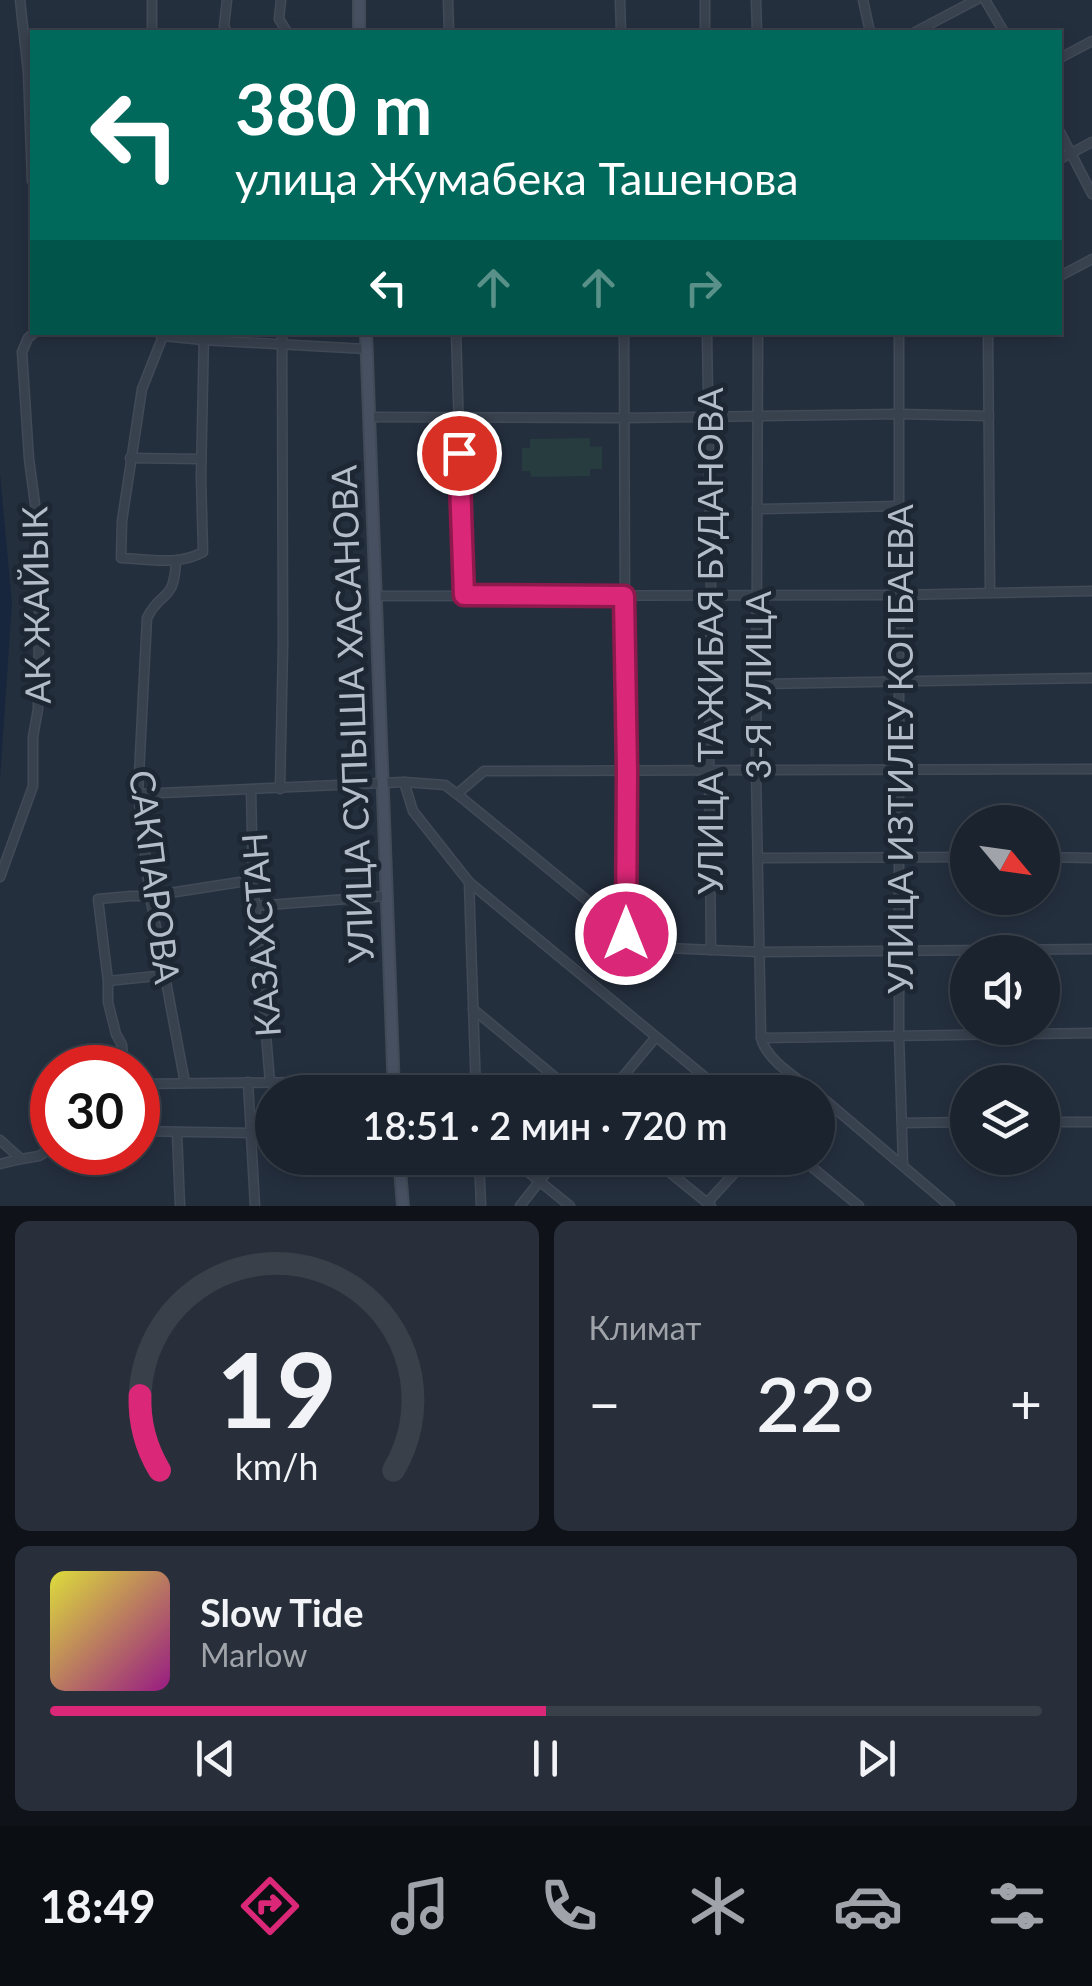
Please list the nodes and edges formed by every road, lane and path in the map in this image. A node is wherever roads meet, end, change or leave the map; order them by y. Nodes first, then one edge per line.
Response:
1 (20, 0) edge
2 (152, 0) edge
3 (227, 0) edge
4 (281, 0) edge
5 (359, 0) edge
6 (448, 0) edge
7 (620, 0) edge
8 (705, 0) edge
9 (756, 0) edge
10 (862, 0) edge
11 (976, 0) edge
12 (985, 0) edge
13 (152, 30) edge
14 (226, 30) edge
15 (286, 30) edge
16 (359, 30) edge
17 (448, 30) edge
18 (621, 30) edge
19 (705, 30) edge
20 (757, 30) edge
21 (870, 30) edge
22 (919, 30) edge
23 (1003, 30) edge
24 (1092, 41) edge
25 (1062, 57) edge
26 (30, 126) edge
27 (1062, 136) edge
28 (1092, 142) edge
29 (1071, 153) junction
30 (1062, 159) edge
31 (1092, 194) edge
32 (1092, 259) edge
33 (1062, 275) edge
34 (32, 335) edge
35 (160, 335) edge
36 (282, 335) edge
37 (366, 335) edge
38 (456, 335) edge
39 (624, 335) edge
40 (707, 335) edge
41 (758, 335) edge
42 (899, 335) edge
43 (988, 335) edge
44 (204, 336) edge
45 (282, 344) junction
46 (366, 349) junction
47 (898, 414) junction
48 (757, 416) junction
49 (989, 416) junction
50 (368, 417) junction
51 (708, 417) junction
52 (458, 418) junction
53 (624, 418) junction
54 (130, 458) junction
55 (202, 458) junction
56 (899, 506) junction
57 (757, 508) junction
58 (176, 561) junction
59 (990, 591) junction
60 (1092, 591) edge
61 (711, 594) junction
62 (756, 594) junction
63 (464, 595) junction
64 (899, 595) junction
65 (375, 596) junction
66 (624, 596) junction
67 (1092, 678) edge
68 (899, 681) junction
69 (756, 684) junction
70 (1092, 769) edge
71 (627, 771) junction
72 (899, 771) junction
73 (709, 772) junction
74 (756, 772) junction
75 (404, 782) junction
76 (382, 783) junction
77 (280, 788) junction
78 (251, 789) junction
79 (138, 794) junction
80 (457, 794) junction
81 (900, 857) junction
82 (950, 857) edge
83 (1060, 857) edge
84 (759, 858) junction
85 (1092, 858) edge
86 (0, 877) edge
87 (253, 880) junction
88 (469, 882) junction
89 (150, 896) junction
90 (386, 896) junction
91 (255, 906) junction
92 (626, 934) junction
93 (1092, 949) edge
94 (711, 950) junction
95 (760, 952) junction
96 (900, 952) junction
97 (166, 975) junction
98 (108, 982) junction
99 (473, 1008) junction
100 (1092, 1033) edge
101 (900, 1036) junction
102 (656, 1037) junction
103 (761, 1038) junction
104 (122, 1045) edge
105 (269, 1075) edge
106 (393, 1075) edge
107 (475, 1075) edge
108 (554, 1075) edge
109 (624, 1075) edge
110 (702, 1075) edge
111 (793, 1075) edge
112 (248, 1082) junction
113 (255, 1082) edge
114 (186, 1083) junction
115 (160, 1084) edge
116 (835, 1109) edge
117 (902, 1122) junction
118 (950, 1122) edge
119 (1060, 1122) edge
120 (1092, 1122) edge
121 (160, 1132) edge
122 (177, 1132) junction
123 (251, 1133) junction
124 (0, 1140) edge
125 (30, 1158) edge
126 (21, 1159) junction
127 (0, 1164) edge
128 (903, 1164) junction
129 (400, 1175) edge
130 (480, 1175) edge
131 (533, 1175) edge
132 (544, 1175) edge
133 (673, 1175) edge
134 (734, 1175) edge
135 (822, 1175) edge
136 (540, 1180) junction
137 (709, 1205) edge
138 (180, 1206) edge
139 (255, 1206) edge
140 (403, 1206) edge
141 (481, 1206) edge
142 (520, 1206) edge
143 (570, 1206) edge
144 (859, 1206) edge
145 (950, 1206) edge

1 - 26 street
2 - 13 street
3 - 14 street
4 - 15 street
5 - 16 street
6 - 17 street
7 - 18 street
8 - 19 street
9 - 20 street
10 - 21 street
11 - 22 street
12 - 23 street
24 - 25 street
27 - 29 street
28 - 29 street
29 - 30 street
29 - 31 street
32 - 33 street
34 - 86 street, АК ЖАЙЫК
35 - 54 street
36 - 45 street
37 - 46 street, УЛИЦА СУПЫША ХАСАНОВА
38 - 52 street
39 - 53 street
40 - 51 street, УЛИЦА ТАЖИБАЯ БУДАНОВА
41 - 48 street, 3-Я УЛИЦА
42 - 47 street, УЛИЦА ИЗТИЛЕУ КОПБАЕВА
43 - 49 street
44 - 45 street
44 - 55 street
45 - 46 street
45 - 77 street
46 - 50 street, УЛИЦА СУПЫША ХАСАНОВА
47 - 48 street
47 - 49 street
47 - 56 street, УЛИЦА ИЗТИЛЕУ КОПБАЕВА
48 - 51 street
48 - 57 street, 3-Я УЛИЦА
49 - 59 street
50 - 52 street
50 - 65 street, УЛИЦА СУПЫША ХАСАНОВА
51 - 53 street
51 - 61 street, УЛИЦА ТАЖИБАЯ БУДАНОВА
52 - 53 street
52 - 63 street
53 - 66 street
54 - 55 street
54 - 58 street
55 - 58 street
56 - 57 street
56 - 64 street, УЛИЦА ИЗТИЛЕУ КОПБАЕВА
57 - 62 street, 3-Я УЛИЦА
58 - 79 street, САКПАРОВА
59 - 60 street
59 - 64 street
61 - 62 street
61 - 66 street
61 - 73 street, УЛИЦА ТАЖИБАЯ БУДАНОВА
62 - 64 street
62 - 69 street, 3-Я УЛИЦА
63 - 65 street
63 - 66 street
64 - 68 street, УЛИЦА ИЗТИЛЕУ КОПБАЕВА
65 - 76 street, УЛИЦА СУПЫША ХАСАНОВА
66 - 71 street
67 - 68 street
68 - 69 street
68 - 72 street, УЛИЦА ИЗТИЛЕУ КОПБАЕВА
69 - 74 street, 3-Я УЛИЦА
70 - 72 street
71 - 73 street
71 - 80 street
71 - 92 street
72 - 74 street
72 - 81 street, УЛИЦА ИЗТИЛЕУ КОПБАЕВА
73 - 74 street
73 - 94 street, УЛИЦА ТАЖИБАЯ БУДАНОВА
74 - 84 street, 3-Я УЛИЦА
75 - 76 street
75 - 80 street
75 - 88 street
76 - 77 street
76 - 90 street, УЛИЦА СУПЫША ХАСАНОВА
77 - 78 street
78 - 79 street
78 - 87 street, КАЗАХСТАН
79 - 89 street, САКПАРОВА
80 - 92 street
81 - 82 street
81 - 84 street
81 - 96 street, УЛИЦА ИЗТИЛЕУ КОПБАЕВА
83 - 85 street
84 - 95 street, 3-Я УЛИЦА
87 - 89 street
87 - 91 street, КАЗАХСТАН
88 - 99 street
88 - 102 street
89 - 97 street, САКПАРОВА
89 - 98 street
90 - 91 street
90 - 106 street, УЛИЦА СУПЫША ХАСАНОВА
91 - 105 street, КАЗАХСТАН
92 - 94 street
93 - 96 street
94 - 95 street
95 - 96 street
95 - 103 street, 3-Я УЛИЦА
96 - 101 street, УЛИЦА ИЗТИЛЕУ КОПБАЕВА
97 - 98 street
97 - 114 street, САКПАРОВА
98 - 104 street
99 - 107 street
99 - 108 street
100 - 101 street
101 - 103 street
101 - 117 street, УЛИЦА ИЗТИЛЕУ КОПБАЕВА
102 - 109 street
102 - 110 street
103 - 111 street
112 - 113 street
112 - 114 street
112 - 123 street, КАЗАХСТАН
114 - 115 street
116 - 128 street
117 - 118 street
117 - 128 street, УЛИЦА ИЗТИЛЕУ КОПБАЕВА
119 - 120 street
121 - 122 street
122 - 123 street
122 - 138 street
123 - 139 street, КАЗАХСТАН
124 - 126 street
125 - 126 street
126 - 127 street
128 - 145 street
129 - 140 street
130 - 141 street
131 - 136 street
132 - 136 street
133 - 137 street
134 - 137 street
135 - 144 street
136 - 142 street
136 - 143 street

